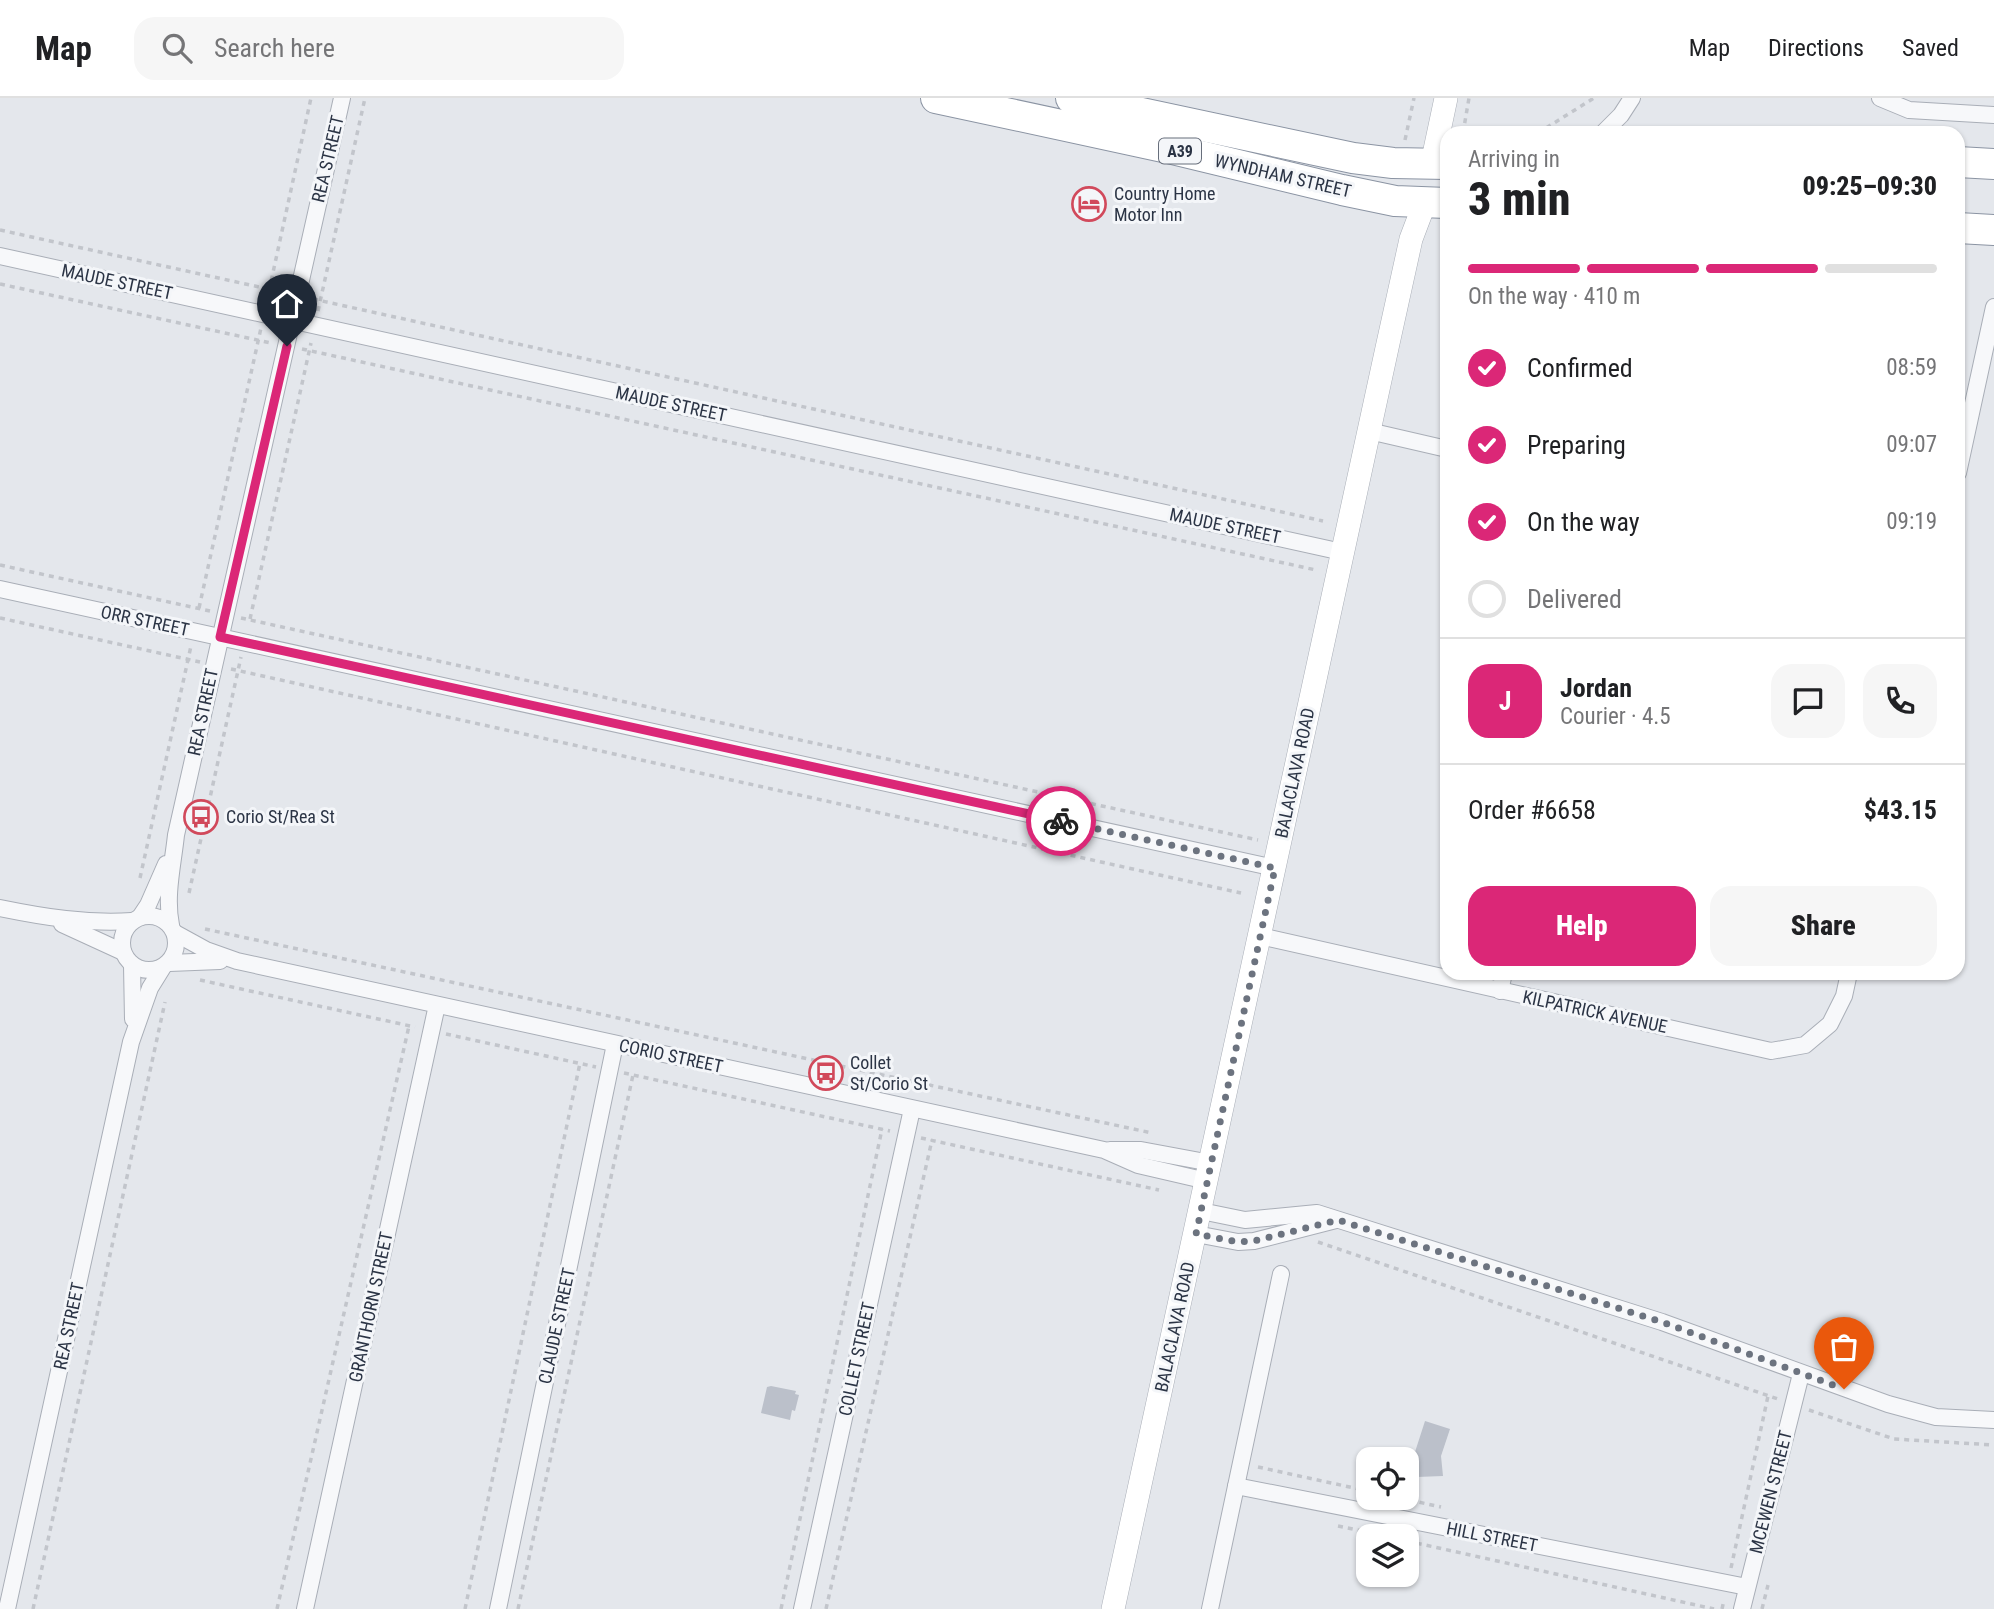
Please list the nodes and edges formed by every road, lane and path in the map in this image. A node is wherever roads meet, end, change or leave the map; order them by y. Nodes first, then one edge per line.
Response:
1 (311, 98) edge
2 (342, 98) edge
3 (365, 98) edge
4 (936, 98) edge
5 (1071, 98) edge
6 (1414, 98) edge
7 (1446, 98) edge
8 (1469, 98) edge
9 (1594, 98) edge
10 (1632, 98) edge
11 (1880, 98) edge
12 (1994, 114) edge
13 (1443, 126) edge
14 (1464, 126) edge
15 (1549, 126) edge
16 (1610, 126) edge
17 (1404, 145) dead end
18 (1965, 162) edge
19 (1440, 164) edge
20 (1994, 164) edge
21 (1436, 203) edge
22 (1965, 228) edge
23 (0, 230) edge
24 (1994, 230) edge
25 (0, 257) edge
26 (0, 284) edge
27 (269, 289) junction
28 (298, 296) junction
29 (320, 301) junction
30 (1994, 307) edge
31 (264, 314) junction
32 (293, 321) junction
33 (315, 326) junction
34 (258, 340) junction
35 (287, 346) junction
36 (309, 351) junction
37 (1369, 431) junction
38 (1965, 441) edge
39 (1440, 447) edge
40 (1323, 521) dead end
41 (1342, 552) junction
42 (0, 565) edge
43 (1316, 570) dead end
44 (0, 589) edge
45 (199, 609) junction
46 (225, 614) junction
47 (0, 618) edge
48 (249, 620) junction
49 (194, 631) junction
50 (220, 637) junction
51 (244, 642) junction
52 (188, 659) junction
53 (214, 665) junction
54 (238, 671) junction
55 (176, 835) junction
56 (1258, 839) dead end
57 (1275, 868) junction
58 (139, 883) dead end
59 (189, 893) dead end
60 (1241, 893) dead end
61 (0, 908) edge
62 (47, 918) junction
63 (136, 919) junction
64 (197, 927) dead end
65 (173, 929) junction
66 (1260, 936) junction
67 (128, 958) junction
68 (237, 961) junction
69 (166, 965) junction
70 (187, 977) dead end
71 (1440, 977) edge
72 (1452, 980) edge
73 (1502, 980) edge
74 (1847, 980) edge
75 (1500, 991) junction
76 (165, 1002) dead end
77 (437, 1005) junction
78 (409, 1026) junction
79 (431, 1031) junction
80 (131, 1042) junction
81 (615, 1044) junction
82 (580, 1063) junction
83 (610, 1070) junction
84 (633, 1075) junction
85 (912, 1109) junction
86 (882, 1129) junction
87 (906, 1134) junction
88 (1158, 1134) dead end
89 (932, 1140) junction
90 (1209, 1172) junction
91 (1158, 1189) dead end
92 (1338, 1220) junction
93 (1198, 1223) junction
94 (1318, 1242) dead end
95 (1280, 1274) dead end
96 (1801, 1374) junction
97 (1768, 1396) junction
98 (1793, 1404) junction
99 (1994, 1420) edge
100 (1994, 1445) edge
101 (1256, 1466) dead end
102 (1236, 1486) junction
103 (1356, 1488) edge
104 (1419, 1544) edge
105 (1727, 1583) junction
106 (1747, 1587) junction
107 (7, 1609) edge
108 (33, 1609) edge
109 (277, 1609) edge
110 (306, 1609) edge
111 (465, 1609) edge
112 (498, 1609) edge
113 (518, 1609) edge
114 (781, 1609) edge
115 (802, 1609) edge
116 (826, 1609) edge
117 (1113, 1609) edge
118 (1210, 1609) edge
119 (1714, 1609) edge
120 (1722, 1609) edge
121 (1742, 1609) edge

1 - 27 path
2 - 28 street, REA STREET
3 - 29 path
4 - 21 highway, WYNDHAM STREET / A39
5 - 19 highway, WYNDHAM STREET / A39
6 - 17 path
7 - 13 main road
8 - 14 path
9 - 15 path
10 - 16 street
11 - 12 street
18 - 20 highway
19 - 21 highway
21 - 37 main road, BALACLAVA ROAD
22 - 24 highway
23 - 27 path
25 - 31 street, MAUDE STREET
26 - 34 path
27 - 28 path
27 - 31 path
28 - 29 path
28 - 32 street, REA STREET
29 - 33 path
29 - 40 path
30 - 38 street
31 - 32 street, MAUDE STREET
31 - 34 path
32 - 33 street, MAUDE STREET
32 - 35 street, REA STREET
33 - 36 path
33 - 41 street, MAUDE STREET
34 - 35 path
34 - 45 path
35 - 36 path
35 - 46 street, REA STREET
36 - 43 path
36 - 48 path
37 - 39 street
37 - 41 main road, BALACLAVA ROAD
41 - 57 main road, BALACLAVA ROAD
42 - 45 path
44 - 49 street, ORR STREET
45 - 46 path
45 - 49 path
46 - 48 path
46 - 50 street, REA STREET
47 - 52 path
48 - 51 path
48 - 56 path
49 - 50 street, ORR STREET
49 - 52 path
50 - 51 street, ORR STREET
50 - 53 street, REA STREET
51 - 54 path
51 - 57 street, ORR STREET
52 - 53 path
52 - 58 path
53 - 54 path
53 - 55 street, REA STREET
54 - 59 path
54 - 60 path
55 - 63 street, REA STREET
55 - 65 street, REA STREET
57 - 66 main road, BALACLAVA ROAD
61 - 62 street
62 - 63 street
62 - 67 street
63 - 65 street
63 - 67 street
64 - 88 path
65 - 68 street, CORIO STREET
65 - 69 street
66 - 71 street, KILPATRICK AVENUE
66 - 90 main road, BALACLAVA ROAD
67 - 69 street
67 - 80 street, REA STREET
68 - 69 street, CORIO STREET
68 - 77 street, CORIO STREET
69 - 80 street, REA STREET
70 - 78 path
72 - 75 street, KILPATRICK AVENUE
73 - 75 street
74 - 75 street, KILPATRICK AVENUE
76 - 108 path
77 - 79 street, GRANTHORN STREET
77 - 81 street, CORIO STREET
78 - 79 path
78 - 109 path
79 - 82 path
79 - 110 street, GRANTHORN STREET
80 - 107 street, REA STREET
81 - 83 street, CLAUDE STREET
81 - 85 street, CORIO STREET
82 - 83 path
82 - 111 path
83 - 84 path
83 - 112 street, CLAUDE STREET
84 - 86 path
84 - 113 path
85 - 87 street, COLLET STREET
85 - 90 street, CORIO STREET
86 - 87 path
86 - 114 path
87 - 89 path
87 - 115 street, COLLET STREET
89 - 91 path
89 - 116 path
90 - 93 main road, BALACLAVA ROAD
92 - 93 street
92 - 93 street
92 - 96 street
93 - 117 main road, BALACLAVA ROAD
94 - 97 path
95 - 102 street
96 - 98 street, MCEWEN STREET
96 - 99 street
97 - 98 path
97 - 105 path
98 - 100 path
98 - 106 street, MCEWEN STREET
101 - 103 path
102 - 105 street, HILL STREET
102 - 118 street
104 - 119 path
105 - 106 street, HILL STREET
105 - 120 path
106 - 121 street, MCEWEN STREET

